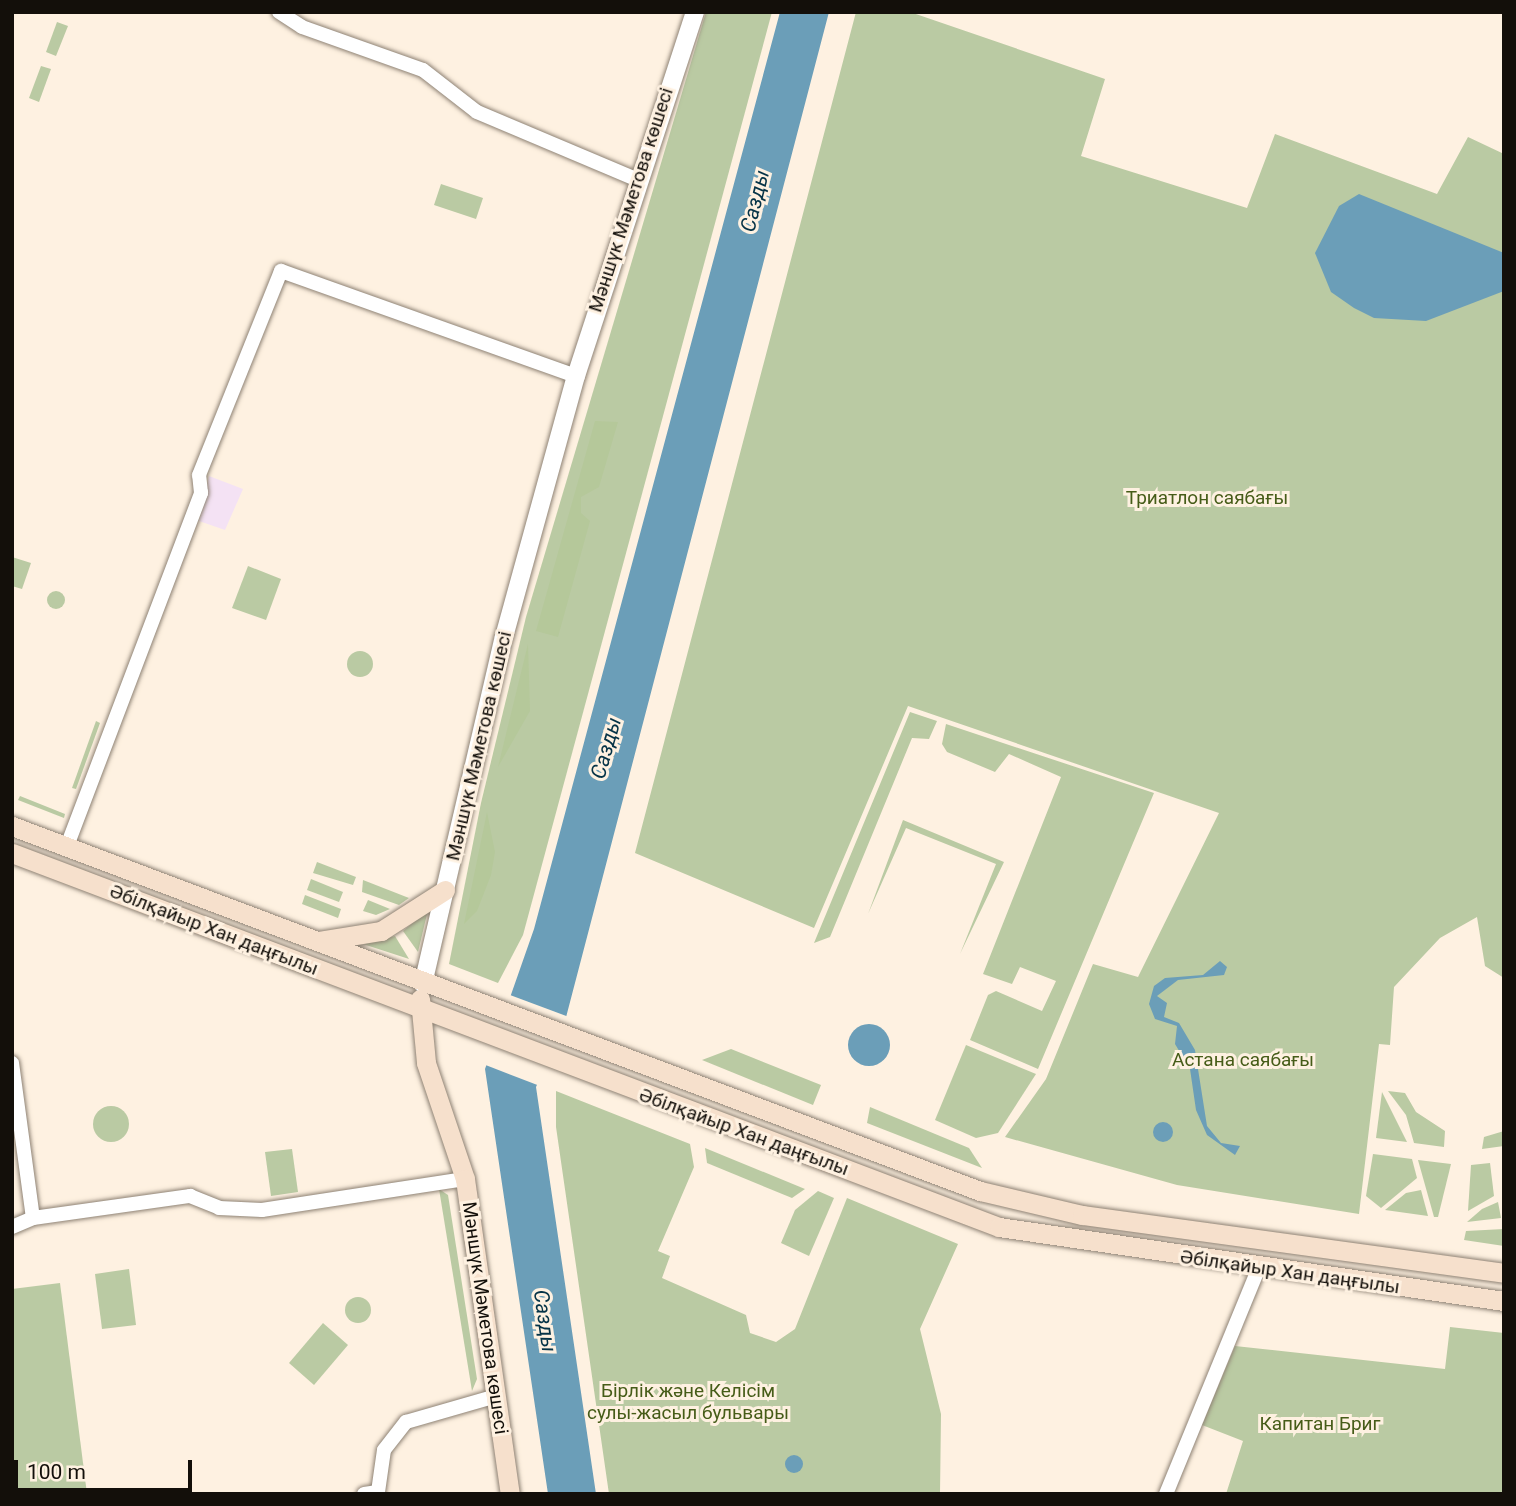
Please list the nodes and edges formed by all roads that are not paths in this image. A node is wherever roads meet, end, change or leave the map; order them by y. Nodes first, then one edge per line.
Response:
1 (279, 12) edge
2 (695, 12) edge
3 (638, 180) junction
4 (576, 376) junction
5 (12, 825) edge
6 (67, 846) junction
7 (12, 853) edge
8 (173, 887) junction
9 (445, 891) junction
10 (162, 910) junction
11 (288, 930) junction
12 (316, 941) junction
13 (279, 956) junction
14 (423, 984) junction
15 (418, 1009) junction
16 (12, 1063) edge
17 (766, 1111) junction
18 (706, 1118) junction
19 (465, 1179) junction
20 (980, 1191) junction
21 (936, 1207) junction
22 (33, 1218) junction
23 (12, 1227) edge
24 (1259, 1267) junction
25 (1504, 1273) edge
26 (1504, 1301) edge
27 (496, 1396) junction
28 (364, 1494) edge
29 (510, 1494) edge
30 (1166, 1494) edge

1 - 3 street
2 - 3 street, Мәншүк Мәметова көшесі
3 - 4 street, Мәншүк Мәметова көшесі
4 - 6 street
4 - 9 street, Мәншүк Мәметова көшесі
5 - 6 main road, Әбілқайыр Хан даңғылы
6 - 8 main road, Әбілқайыр Хан даңғылы
7 - 10 main road, Әбілқайыр Хан даңғылы
8 - 10 main road
8 - 11 main road, Әбілқайыр Хан даңғылы
9 - 12 main road
9 - 14 street, Мәншүк Мәметова көшесі
10 - 13 main road, Әбілқайыр Хан даңғылы
11 - 12 main road, Әбілқайыр Хан даңғылы
11 - 13 main road
12 - 14 main road, Әбілқайыр Хан даңғылы
13 - 15 main road, Әбілқайыр Хан даңғылы
14 - 15 main road, Мәншүк Мәметова көшесі
14 - 17 main road, Әбілқайыр Хан даңғылы
15 - 18 main road, Әбілқайыр Хан даңғылы
15 - 19 main road, Мәншүк Мәметова көшесі
16 - 22 street
17 - 18 main road
17 - 20 main road, Әбілқайыр Хан даңғылы
18 - 21 main road, Әбілқайыр Хан даңғылы
19 - 22 street
19 - 27 main road, Мәншүк Мәметова көшесі
20 - 21 main road
20 - 25 main road, Әбілқайыр Хан даңғылы
21 - 24 main road, Әбілқайыр Хан даңғылы
22 - 23 street
24 - 26 main road, Әбілқайыр Хан даңғылы
24 - 30 street
27 - 28 street
27 - 29 main road, Мәншүк Мәметова көшесі

